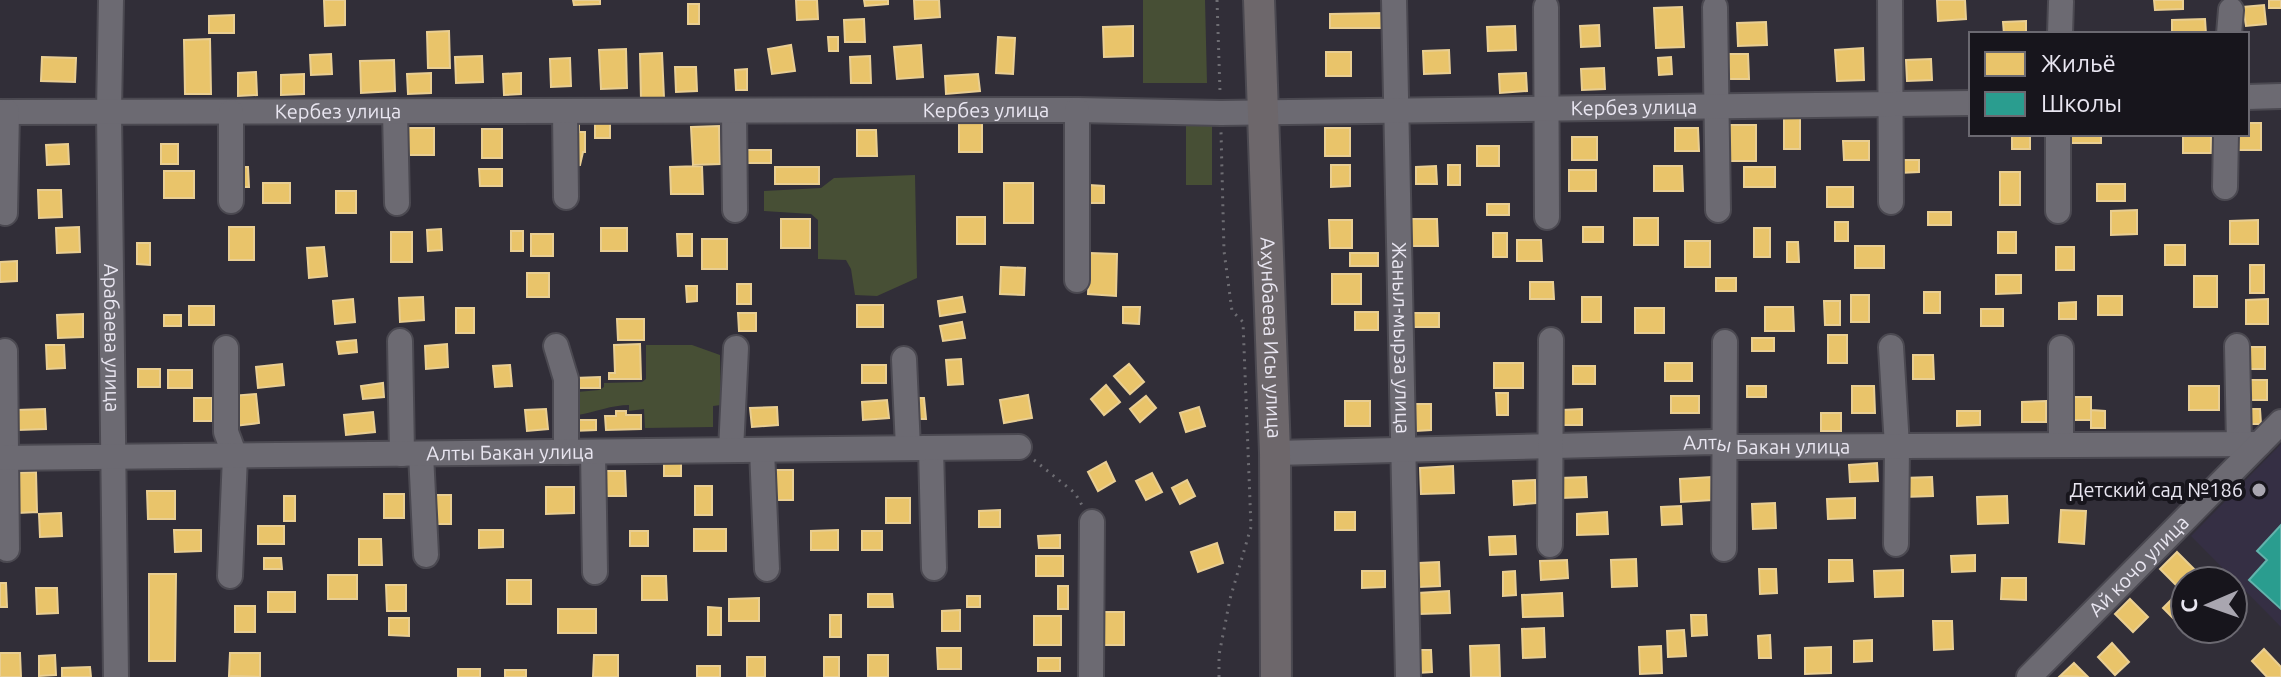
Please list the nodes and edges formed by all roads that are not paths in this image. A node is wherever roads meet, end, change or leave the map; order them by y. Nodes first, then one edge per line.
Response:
1 (111, 0) edge
2 (1259, 0) edge
3 (1394, 0) edge
4 (1890, 0) edge
5 (2061, 2) dead end
6 (1546, 7) dead end
7 (1715, 7) dead end
8 (2060, 32) edge
9 (2281, 96) edge
10 (2249, 97) edge
11 (1969, 103) edge
12 (1890, 105) junction
13 (1716, 108) junction
14 (1077, 110) junction
15 (1398, 110) junction
16 (1546, 110) junction
17 (395, 111) junction
18 (565, 111) junction
19 (734, 111) junction
20 (3, 112) edge
21 (109, 112) junction
22 (231, 112) junction
23 (1263, 112) junction
24 (2058, 136) edge
25 (2226, 136) edge
26 (2225, 187) dead end
27 (566, 197) dead end
28 (231, 201) dead end
29 (1891, 202) dead end
30 (397, 203) dead end
31 (735, 210) dead end
32 (1718, 210) dead end
33 (2058, 211) dead end
34 (5, 213) dead end
35 (1547, 217) dead end
36 (1077, 280) dead end
37 (1551, 340) dead end
38 (400, 341) dead end
39 (1725, 342) dead end
40 (556, 346) dead end
41 (2237, 346) dead end
42 (1891, 347) dead end
43 (226, 348) dead end
44 (736, 348) dead end
45 (2061, 348) dead end
46 (5, 351) dead end
47 (904, 359) dead end
48 (2281, 422) edge
49 (2249, 444) junction
50 (1726, 445) junction
51 (2061, 445) junction
52 (1552, 446) junction
53 (1897, 446) junction
54 (1019, 447) road end
55 (919, 448) junction
56 (731, 450) junction
57 (762, 450) junction
58 (1403, 450) junction
59 (566, 452) junction
60 (593, 452) junction
61 (1275, 453) junction
62 (411, 454) junction
63 (235, 456) junction
64 (113, 457) junction
65 (3, 458) edge
66 (1092, 522) road end
67 (1896, 544) dead end
68 (1550, 545) dead end
69 (7, 549) dead end
70 (1724, 549) dead end
71 (426, 555) dead end
72 (934, 568) dead end
73 (767, 569) dead end
74 (595, 572) dead end
75 (230, 576) dead end
76 (2030, 676) edge
77 (116, 677) edge
78 (1091, 677) edge
79 (1276, 677) edge
80 (1408, 677) edge

1 - 21 street, Арабаева улица
2 - 23 main road, Ахунбаева Исы улица
3 - 15 street, Жаныл-мырза улица
4 - 12 street
5 - 8 street
6 - 16 street
7 - 13 street
9 - 10 street
11 - 12 street, Кербез улица
12 - 13 street, Кербез улица
12 - 29 street
13 - 16 street, Кербез улица
13 - 32 street
14 - 19 street, Кербез улица
14 - 23 street, Кербез улица
14 - 36 street
15 - 16 street, Кербез улица
15 - 23 street, Кербез улица
15 - 58 street, Жаныл-мырза улица
16 - 35 street
17 - 18 street, Кербез улица
17 - 22 street, Кербез улица
17 - 30 street
18 - 19 street, Кербез улица
18 - 27 street
19 - 31 street
20 - 21 street, Кербез улица
20 - 34 street
21 - 22 street, Кербез улица
21 - 64 street, Арабаева улица
22 - 28 street
23 - 61 main road, Ахунбаева Исы улица
24 - 33 street
25 - 26 street
37 - 52 street
38 - 62 street
39 - 50 street
40 - 59 street
41 - 49 street
42 - 53 street
43 - 63 street
44 - 56 street
45 - 51 street
46 - 65 street
47 - 55 street
48 - 49 street, Ай кочо улица
49 - 51 street, Алты Бакан улица
49 - 76 street, Ай кочо улица
50 - 52 street, Алты Бакан улица
50 - 53 street, Алты Бакан улица
50 - 70 street
51 - 53 street, Алты Бакан улица
52 - 58 street, Алты Бакан улица
52 - 68 street
53 - 67 street
54 - 55 street, Алты Бакан улица
55 - 57 street, Алты Бакан улица
55 - 72 street
56 - 57 street, Алты Бакан улица
56 - 60 street, Алты Бакан улица
57 - 73 street
58 - 61 street, Алты Бакан улица
58 - 80 street, Жаныл-мырза улица
59 - 60 street, Алты Бакан улица
59 - 62 street, Алты Бакан улица
60 - 74 street
61 - 79 main road, Ахунбаева Исы улица
62 - 63 street, Алты Бакан улица
62 - 71 street
63 - 64 street, Алты Бакан улица
63 - 75 street
64 - 65 street, Алты Бакан улица
64 - 77 street, Арабаева улица
65 - 69 street
66 - 78 street

